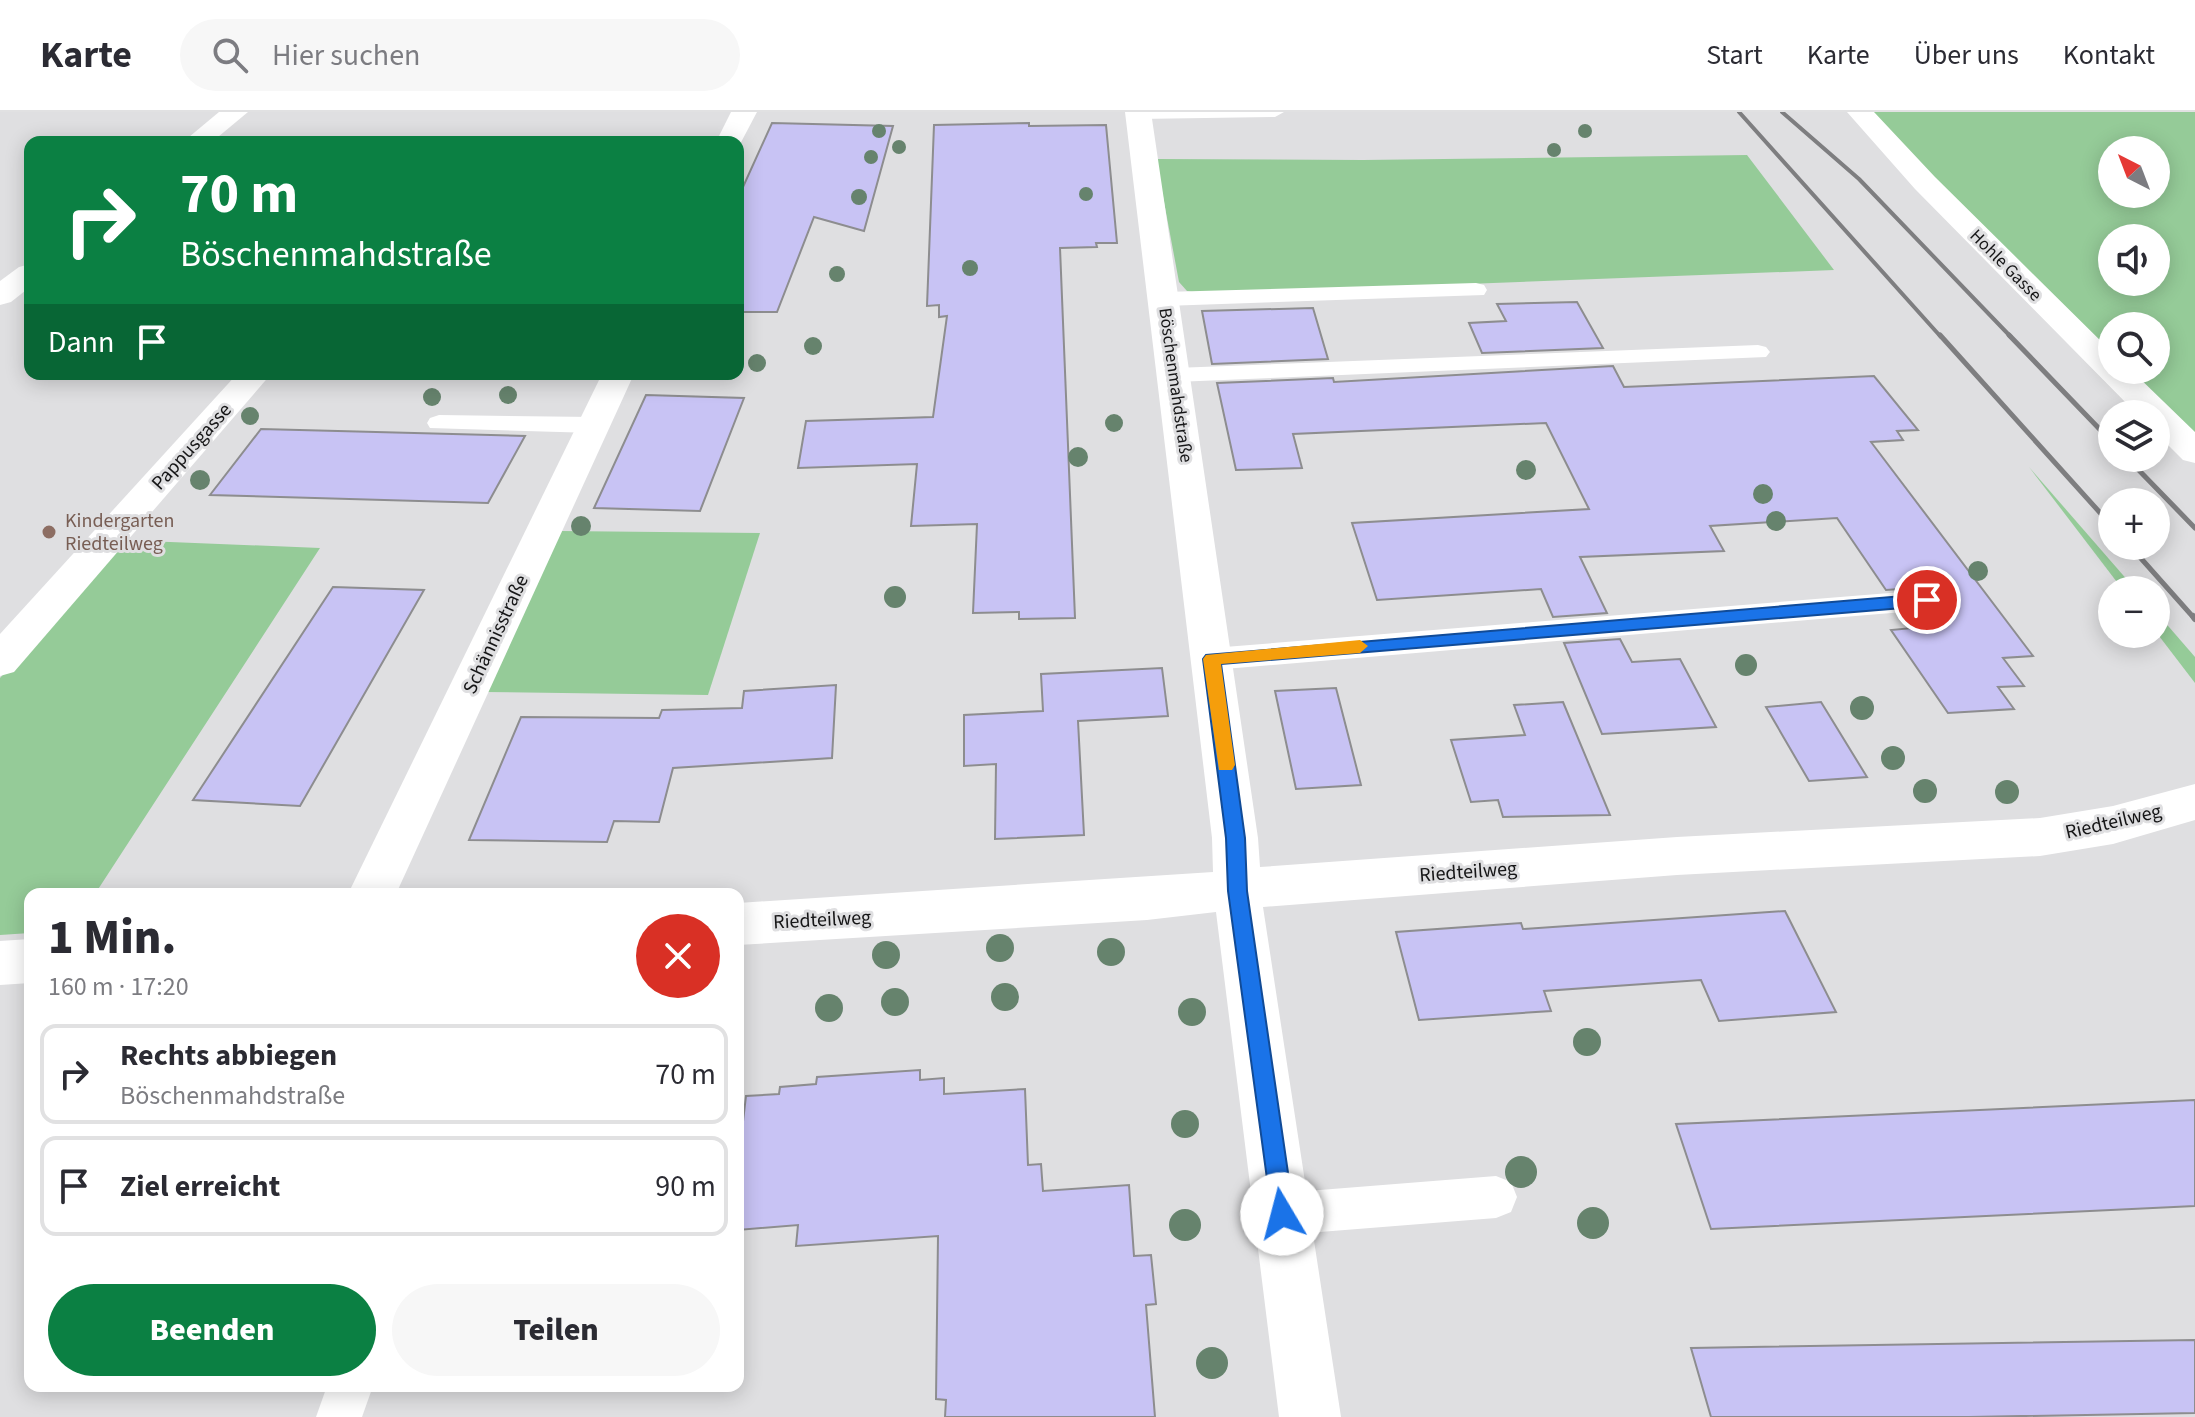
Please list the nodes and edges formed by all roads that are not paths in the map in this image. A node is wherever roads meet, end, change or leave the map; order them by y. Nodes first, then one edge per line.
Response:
1 (235, 112) edge
2 (744, 112) edge
3 (1275, 112) edge
4 (1860, 112) edge
5 (1138, 113) edge
6 (204, 136) edge
7 (732, 136) edge
8 (24, 278) edge
9 (1476, 290) dead end
10 (0, 296) edge
11 (1164, 299) junction
12 (1758, 352) dead end
13 (1175, 375) junction
14 (250, 380) edge
15 (615, 380) edge
16 (2142, 400) edge
17 (439, 423) dead end
18 (594, 425) junction
19 (2170, 428) edge
20 (2195, 452) edge
21 (1927, 600) dead end
22 (1212, 659) junction
23 (0, 661) edge
24 (2195, 802) edge
25 (375, 888) edge
26 (1237, 891) junction
27 (744, 924) edge
28 (24, 961) edge
29 (0, 963) edge
30 (1496, 1197) dead end
31 (1282, 1214) junction
32 (348, 1392) edge
33 (339, 1417) edge
34 (1310, 1417) edge

1 - 6 street
2 - 7 street
3 - 5 lane
4 - 16 street, Hohle Gasse
5 - 11 street, Böschenmahdstraße
8 - 10 street
9 - 11 lane
11 - 13 street, Böschenmahdstraße
12 - 13 lane
13 - 22 street, Böschenmahdstraße
14 - 23 street, Pappusgasse
15 - 18 street, Schännisstraße
17 - 18 lane
18 - 25 street, Schännisstraße
19 - 20 street, Hohle Gasse
21 - 22 lane
22 - 26 street, Böschenmahdstraße
24 - 26 street, Riedteilweg
26 - 27 street, Riedteilweg
26 - 31 street, Böschenmahdstraße
28 - 29 street
30 - 31 lane
31 - 34 street, Böschenmahdstraße
32 - 33 lane

